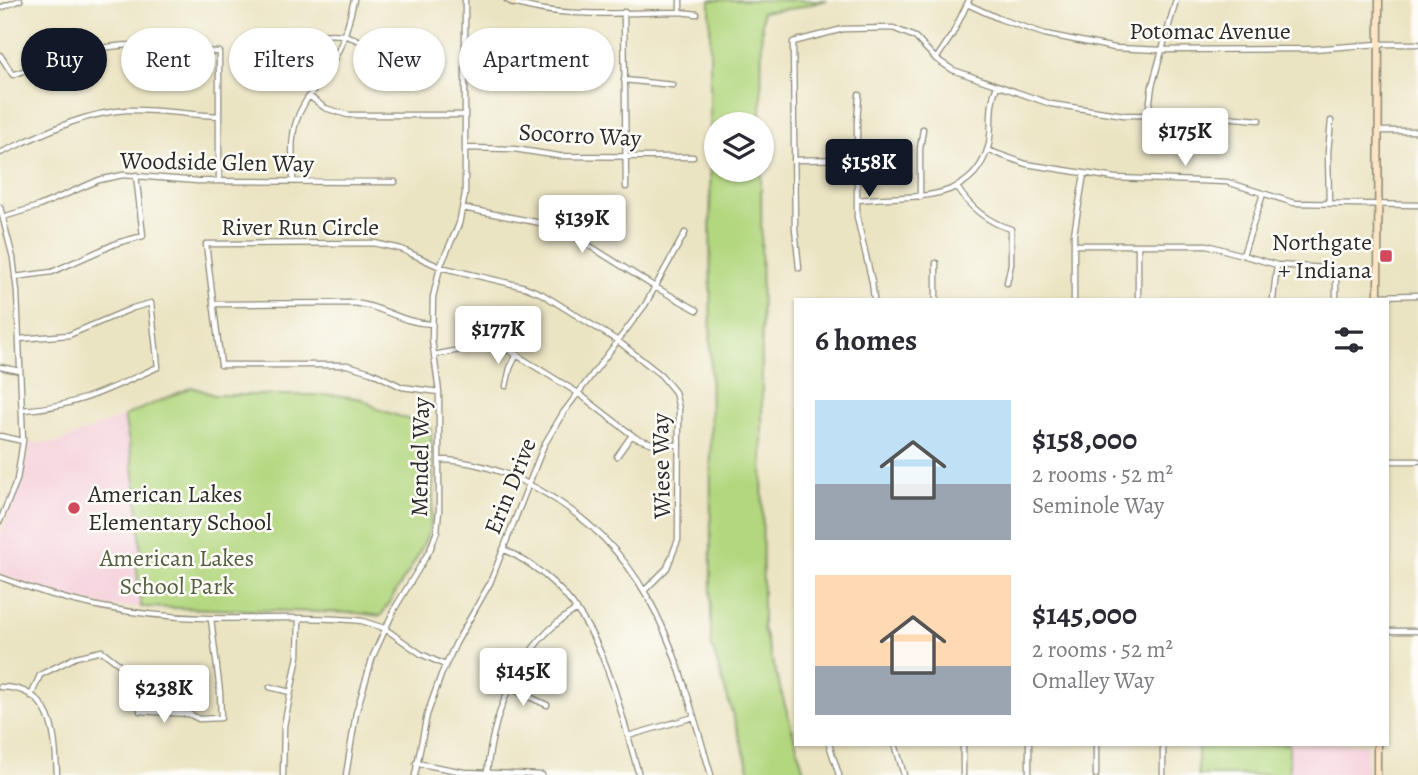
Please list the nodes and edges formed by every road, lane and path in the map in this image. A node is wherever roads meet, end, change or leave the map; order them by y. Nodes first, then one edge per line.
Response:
1 (20, 0) edge
2 (354, 0) edge
3 (465, 0) edge
4 (680, 0) edge
5 (1176, 0) edge
6 (1378, 0) edge
7 (512, 1) edge
8 (11, 2) edge
9 (968, 2) edge
10 (0, 8) edge
11 (624, 12) junction
12 (680, 12) junction
13 (697, 14) dead end
14 (465, 28) edge
15 (339, 36) edge
16 (345, 36) junction
17 (353, 39) edge
18 (1379, 44) junction
19 (1418, 44) edge
20 (1161, 50) junction
21 (0, 55) edge
22 (936, 59) junction
23 (624, 80) junction
24 (673, 85) dead end
25 (997, 86) junction
26 (465, 91) edge
27 (859, 95) dead end
28 (309, 96) junction
29 (465, 115) junction
30 (1148, 115) junction
31 (219, 116) junction
32 (1259, 120) dead end
33 (1331, 121) dead end
34 (923, 130) dead end
35 (1378, 131) junction
36 (1418, 131) edge
37 (465, 148) junction
38 (987, 150) junction
39 (0, 153) edge
40 (624, 156) junction
41 (694, 157) dead end
42 (856, 159) junction
43 (794, 160) junction
44 (1084, 174) junction
45 (135, 175) junction
46 (219, 181) junction
47 (293, 181) junction
48 (395, 182) dead end
49 (626, 187) dead end
50 (957, 187) junction
51 (1263, 194) junction
52 (920, 197) junction
53 (857, 200) junction
54 (1329, 204) junction
55 (1378, 204) junction
56 (1418, 205) edge
57 (0, 207) edge
58 (463, 208) junction
59 (3, 217) junction
60 (685, 233) dead end
61 (1074, 245) junction
62 (1138, 245) junction
63 (1243, 255) junction
64 (936, 263) dead end
65 (1277, 265) junction
66 (440, 267) junction
67 (799, 268) dead end
68 (15, 277) junction
69 (1007, 283) dead end
70 (655, 287) junction
71 (1418, 295) edge
72 (874, 298) edge
73 (936, 298) edge
74 (1074, 298) edge
75 (1138, 298) edge
76 (1273, 298) edge
77 (1336, 298) edge
78 (1378, 298) edge
79 (214, 304) junction
80 (697, 310) dead end
81 (432, 324) junction
82 (19, 339) junction
83 (618, 341) junction
84 (517, 354) junction
85 (434, 355) junction
86 (0, 367) edge
87 (20, 371) junction
88 (506, 386) dead end
89 (439, 392) junction
90 (578, 393) junction
91 (22, 410) junction
92 (632, 435) junction
93 (0, 436) edge
94 (23, 441) junction
95 (679, 445) junction
96 (617, 456) dead end
97 (439, 460) junction
98 (1389, 461) edge
99 (1418, 461) edge
100 (528, 484) junction
101 (3, 507) edge
102 (0, 521) edge
103 (503, 549) junction
104 (0, 577) edge
105 (645, 590) junction
106 (577, 609) junction
107 (211, 619) junction
108 (299, 620) junction
109 (384, 628) junction
110 (1389, 631) edge
111 (1418, 631) edge
112 (445, 665) junction
113 (0, 687) edge
114 (271, 687) dead end
115 (510, 688) junction
116 (290, 692) junction
117 (31, 696) junction
118 (547, 705) dead end
119 (694, 717) junction
120 (628, 736) junction
121 (830, 746) edge
122 (896, 746) edge
123 (963, 746) edge
124 (1029, 746) edge
125 (1096, 746) edge
126 (1163, 746) edge
127 (1377, 746) edge
128 (416, 763) junction
129 (487, 773) junction
130 (637, 774) edge
131 (57, 775) edge
132 (282, 775) edge
133 (346, 775) edge
134 (415, 775) edge
135 (541, 775) edge
136 (711, 775) edge
137 (839, 775) edge
138 (904, 775) edge
139 (963, 775) edge
140 (1029, 775) edge
141 (1096, 775) edge
142 (1163, 775) edge
143 (1377, 775) edge

1 - 8 street
2 - 16 street
3 - 14 street, Mendel Way
4 - 12 street
5 - 20 street
6 - 18 main road
7 - 11 street
8 - 10 street
9 - 20 street, Potomac Avenue
9 - 22 street
11 - 12 street
11 - 23 street
12 - 13 street
15 - 16 street
16 - 17 street
16 - 28 street
18 - 19 street, Potomac Avenue
18 - 20 street, Potomac Avenue
18 - 35 main road
20 - 30 street
21 - 31 street
22 - 25 street
22 - 43 street
23 - 24 street
23 - 40 street
25 - 30 street
25 - 38 street
26 - 29 street, Mendel Way
27 - 42 street
28 - 29 street
28 - 47 street
29 - 37 street, Mendel Way
30 - 32 street
31 - 39 street
31 - 46 street
33 - 54 street
34 - 52 street
35 - 36 street
35 - 55 main road
37 - 40 street, Socorro Way
37 - 58 street, Mendel Way
38 - 44 street
38 - 50 street
40 - 41 street, Socorro Way
40 - 49 street
42 - 43 street
42 - 53 street
43 - 67 street
44 - 51 street
44 - 61 street
45 - 46 street, Woodside Glen Way
45 - 59 street, Woodside Glen Way
45 - 68 street
46 - 47 street, Woodside Glen Way
47 - 48 street, Woodside Glen Way
50 - 52 street
50 - 69 street
51 - 54 street
51 - 63 street
52 - 53 street
53 - 72 street
54 - 55 street
55 - 56 street
55 - 78 main road
57 - 59 street
58 - 66 street, Mendel Way
58 - 70 street
59 - 68 street
60 - 70 street, Erin Drive
61 - 62 street
61 - 74 street
62 - 63 street
62 - 75 street
63 - 65 street
64 - 73 street
65 - 76 street
65 - 77 street
66 - 79 street, River Run Circle
66 - 81 street, Mendel Way
66 - 83 street, Wiese Way
68 - 82 street
70 - 80 street
70 - 83 street, Erin Drive
71 - 78 street
79 - 81 street
79 - 89 street, River Run Circle
81 - 85 street, Mendel Way
82 - 87 street
82 - 91 street
83 - 90 street, Erin Drive
83 - 95 street, Wiese Way
84 - 85 street
84 - 88 street
84 - 90 street
85 - 89 street, Mendel Way
86 - 87 street
87 - 91 street
89 - 97 street, Mendel Way
90 - 92 street
90 - 100 street, Erin Drive
91 - 94 street
92 - 95 street
92 - 96 street
93 - 94 street
94 - 101 street
95 - 105 street, Wiese Way
97 - 100 street
97 - 109 street, Mendel Way
98 - 99 street
100 - 103 street, Erin Drive
100 - 105 street
101 - 102 street
103 - 106 street
103 - 112 street, Erin Drive
104 - 107 street
105 - 119 street
106 - 115 street
106 - 120 street
107 - 108 street
107 - 117 street
108 - 109 street
108 - 116 street
109 - 112 street
109 - 133 street, Mendel Way
110 - 111 street
112 - 128 street, Erin Drive
113 - 117 street
114 - 116 street
115 - 118 street
115 - 129 street
116 - 132 street
117 - 131 street
119 - 120 street
119 - 136 street
120 - 130 street
121 - 137 street
122 - 138 street
123 - 139 street
124 - 140 street
125 - 141 street
126 - 142 street
127 - 143 main road
128 - 129 street
128 - 134 street, Erin Drive
129 - 135 street

